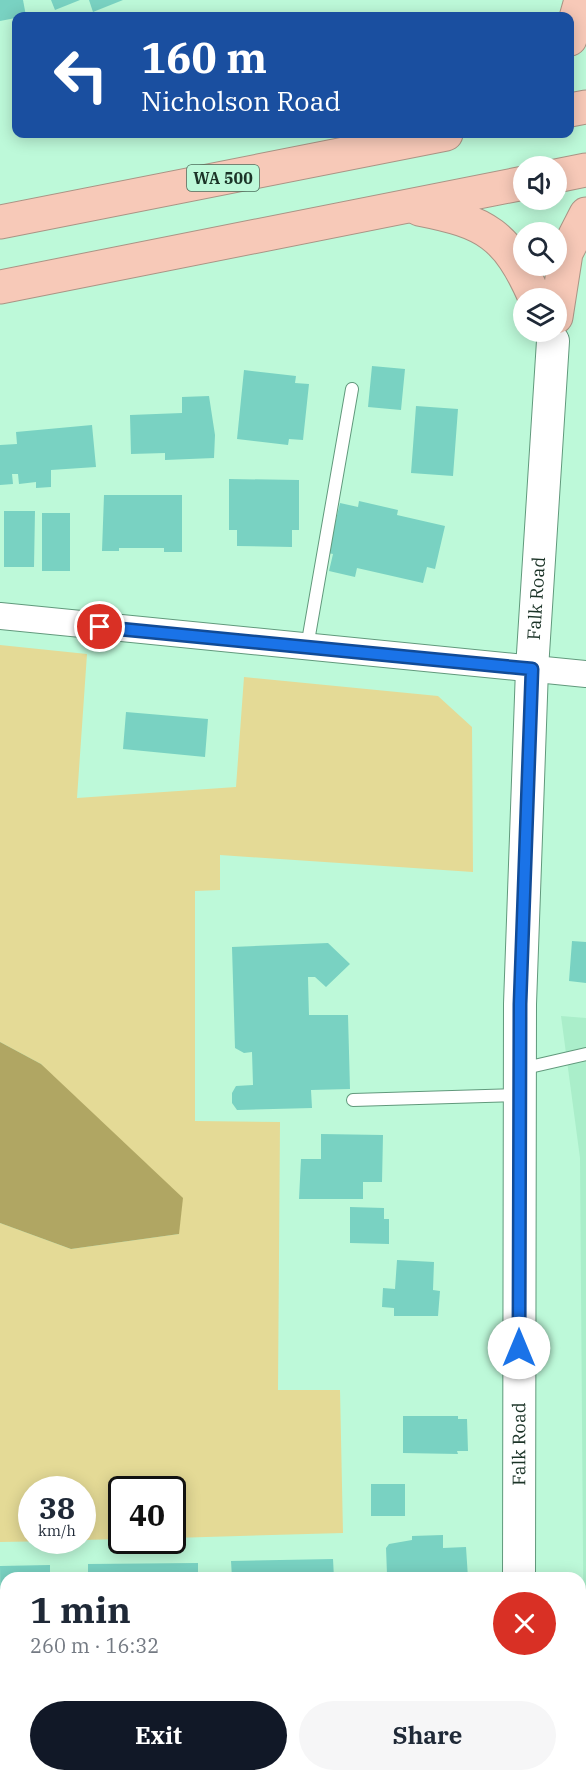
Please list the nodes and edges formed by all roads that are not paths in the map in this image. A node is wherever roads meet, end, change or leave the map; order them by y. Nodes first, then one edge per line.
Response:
1 (581, 0) edge
2 (574, 25) edge
3 (426, 138) edge
4 (586, 170) edge
5 (567, 174) edge
6 (513, 185) edge
7 (408, 207) junction
8 (586, 214) edge
9 (0, 222) edge
10 (0, 287) edge
11 (531, 288) edge
12 (560, 288) edge
13 (552, 342) edge
14 (352, 389) dead end
15 (0, 616) edge
16 (307, 647) junction
17 (532, 669) junction
18 (586, 674) edge
19 (586, 1054) edge
20 (520, 1082) junction
21 (353, 1100) dead end
22 (519, 1572) edge

1 - 2 highway
3 - 9 highway, WA 500
4 - 5 highway
6 - 7 highway
7 - 10 highway
7 - 11 highway
8 - 12 highway
13 - 17 street, Falk Road
14 - 16 lane
15 - 16 street
16 - 17 street
17 - 18 street
17 - 20 street, Falk Road
19 - 20 lane
20 - 21 lane
20 - 22 street, Falk Road

